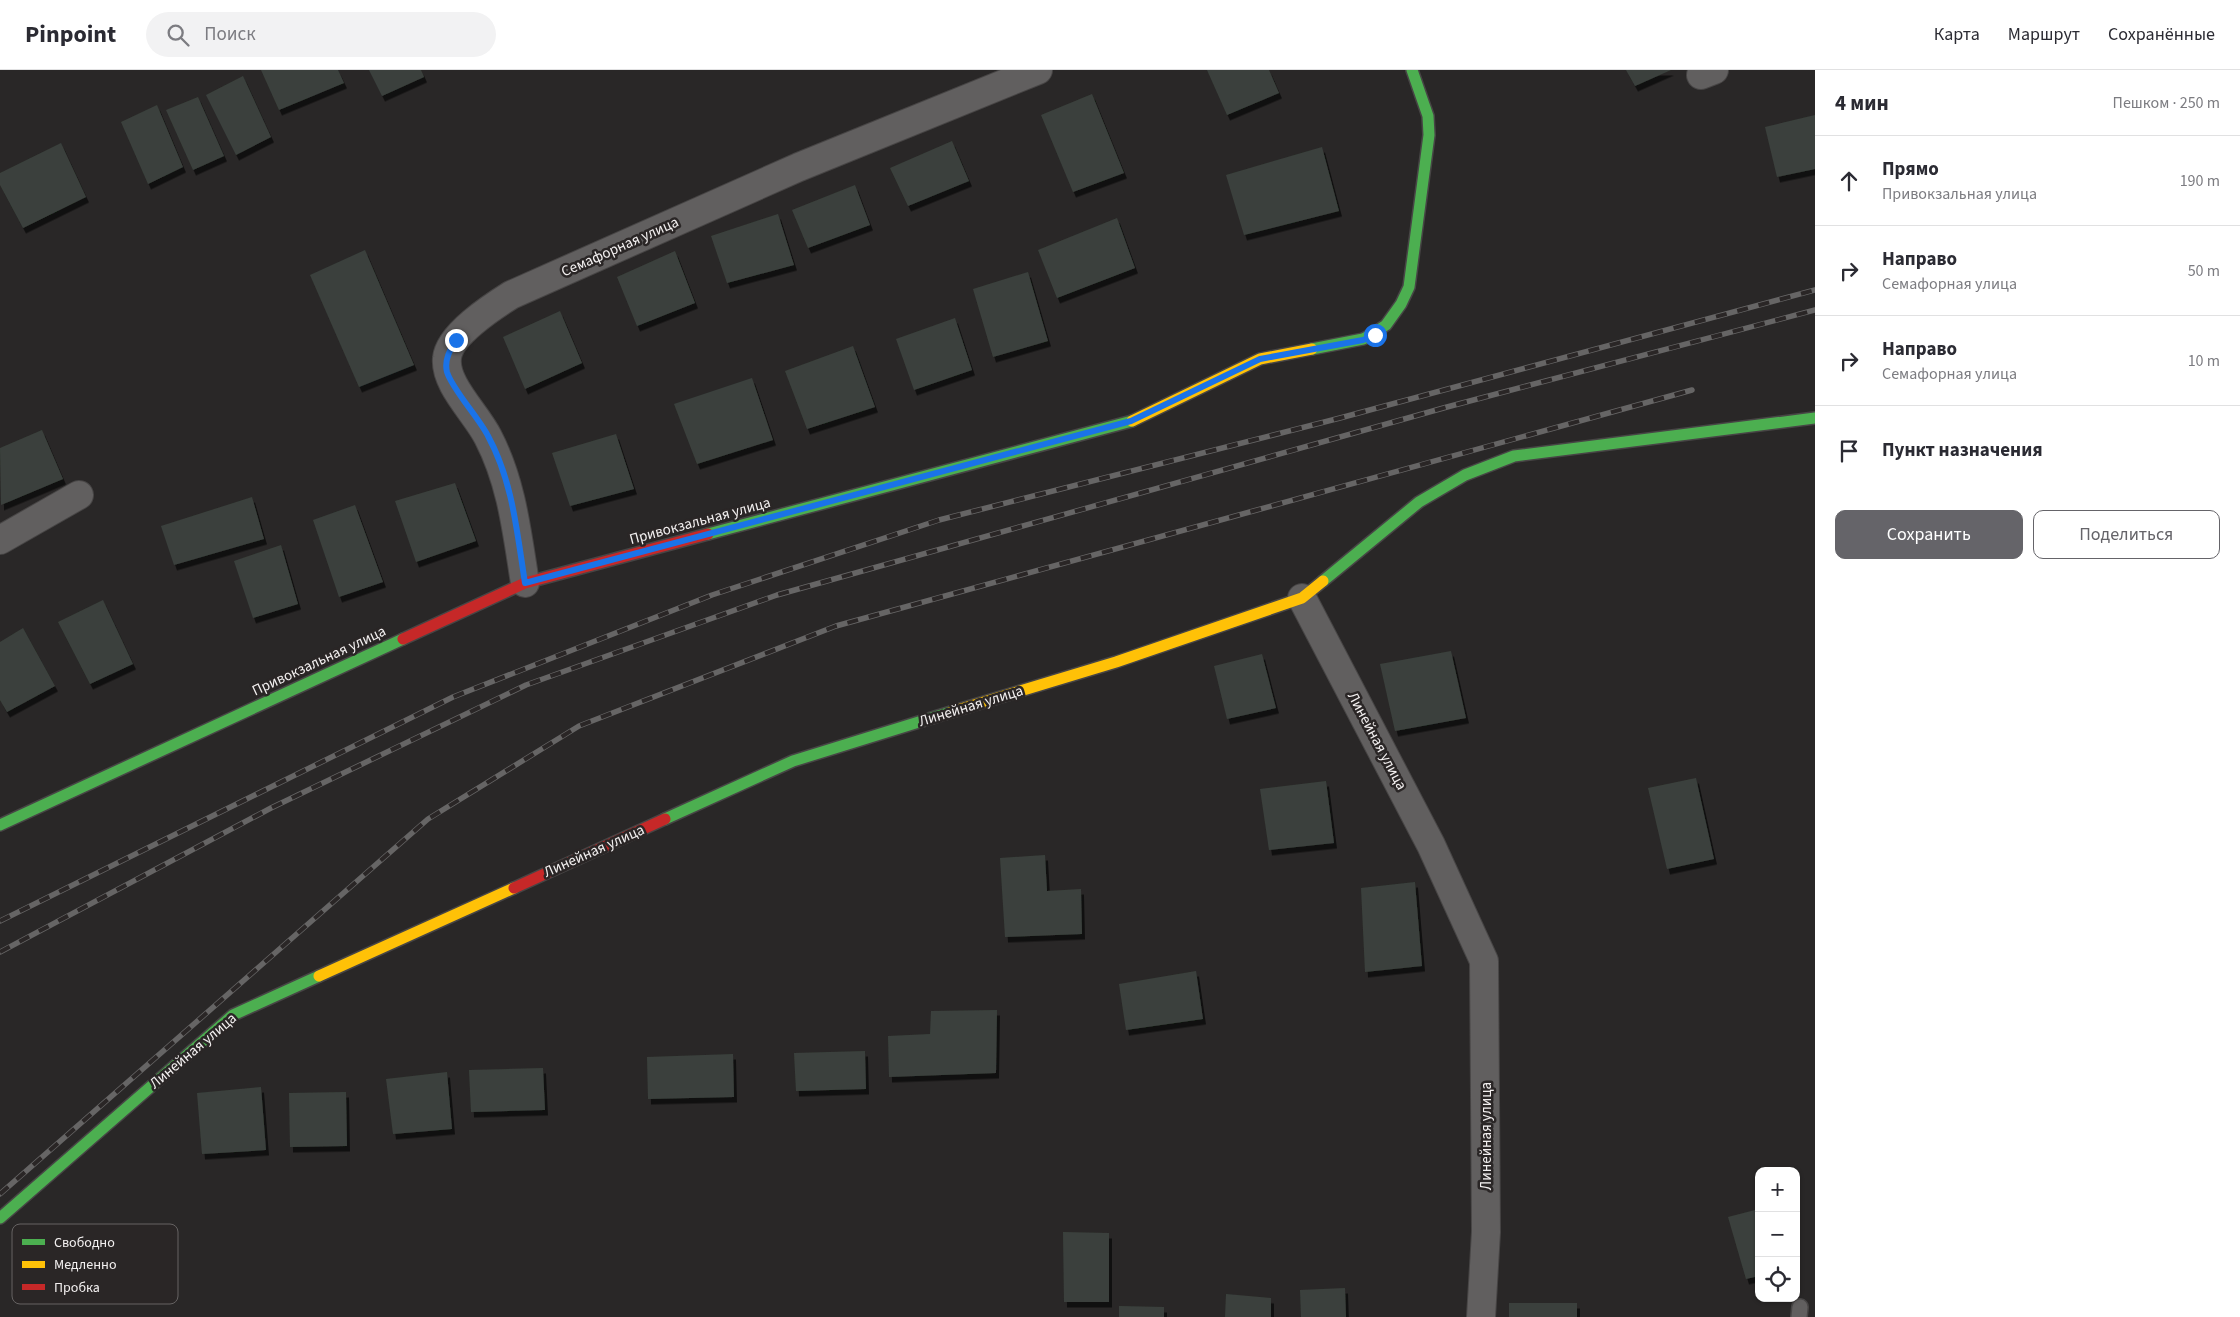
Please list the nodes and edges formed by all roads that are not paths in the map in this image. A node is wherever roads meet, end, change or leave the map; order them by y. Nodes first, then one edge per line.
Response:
1 (1038, 70) edge
2 (1412, 70) edge
3 (1815, 418) edge
4 (78, 495) dead end
5 (0, 540) edge
6 (525, 583) junction
7 (1302, 598) junction
8 (0, 825) edge
9 (0, 1218) edge
10 (1480, 1317) edge

1 - 6 street, Семафорная улица
2 - 6 street, Привокзальная улица
3 - 7 street
4 - 5 street
6 - 8 street, Привокзальная улица
7 - 9 street, Линейная улица
7 - 10 street, Линейная улица

